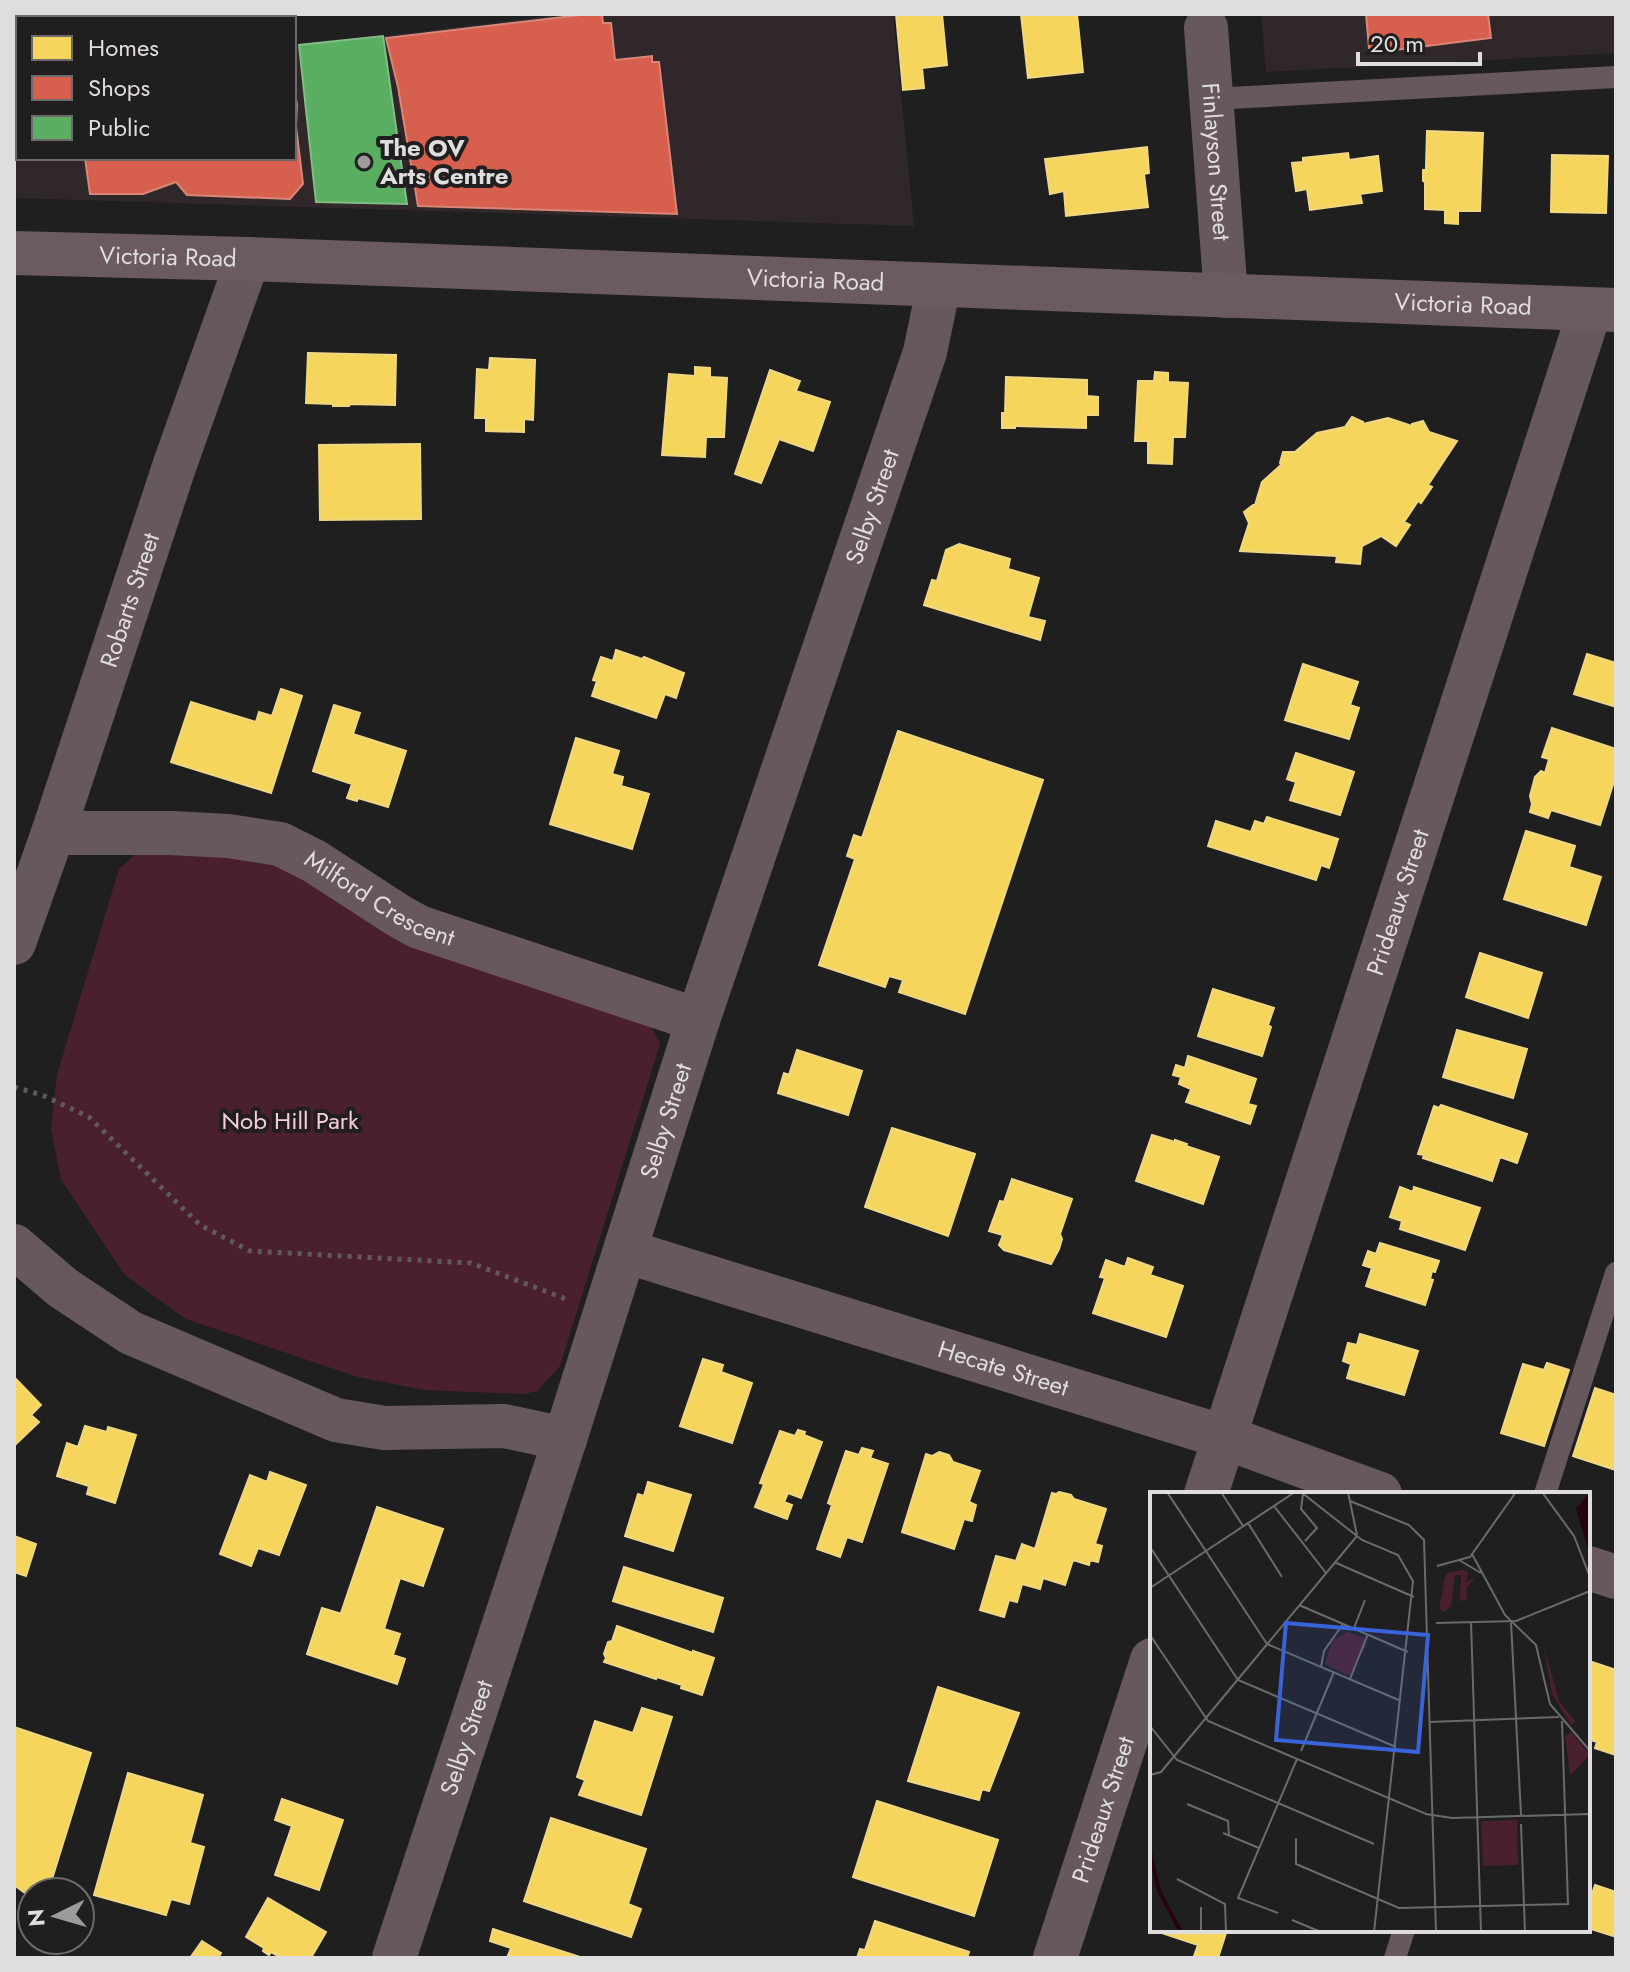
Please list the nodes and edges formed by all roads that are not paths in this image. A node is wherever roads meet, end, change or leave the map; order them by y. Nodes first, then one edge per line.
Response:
1 (1206, 28) dead end
2 (1616, 77) edge
3 (1212, 99) junction
4 (14, 253) edge
5 (248, 259) junction
6 (939, 285) junction
7 (1226, 296) junction
8 (1603, 310) edge
9 (53, 833) junction
10 (14, 943) edge
11 (698, 1020) junction
12 (14, 1246) edge
13 (625, 1251) junction
14 (1616, 1273) edge
15 (1224, 1437) junction
16 (565, 1439) junction
17 (1207, 1492) edge
18 (1375, 1492) edge
19 (1546, 1492) edge
20 (1590, 1569) edge
21 (1616, 1577) edge
22 (1150, 1666) edge
23 (1403, 1932) edge
24 (394, 1958) edge
25 (1055, 1958) edge
26 (1395, 1958) edge

1 - 3 street, Finlayson Street
2 - 3 lane
3 - 7 street, Finlayson Street
4 - 5 street, Victoria Road
5 - 6 street, Victoria Road
5 - 9 street, Robarts Street
6 - 7 street, Victoria Road
6 - 11 street, Selby Street
7 - 8 street, Victoria Road
8 - 15 street, Prideaux Street
9 - 10 street, Robarts Street
9 - 11 street, Milford Crescent
11 - 13 street, Selby Street
12 - 16 street
13 - 15 street, Hecate Street
13 - 16 street, Selby Street
14 - 19 lane
15 - 17 street, Prideaux Street
15 - 18 street, Hecate Street
16 - 24 street, Selby Street
20 - 21 street
22 - 25 street, Prideaux Street
23 - 26 lane

